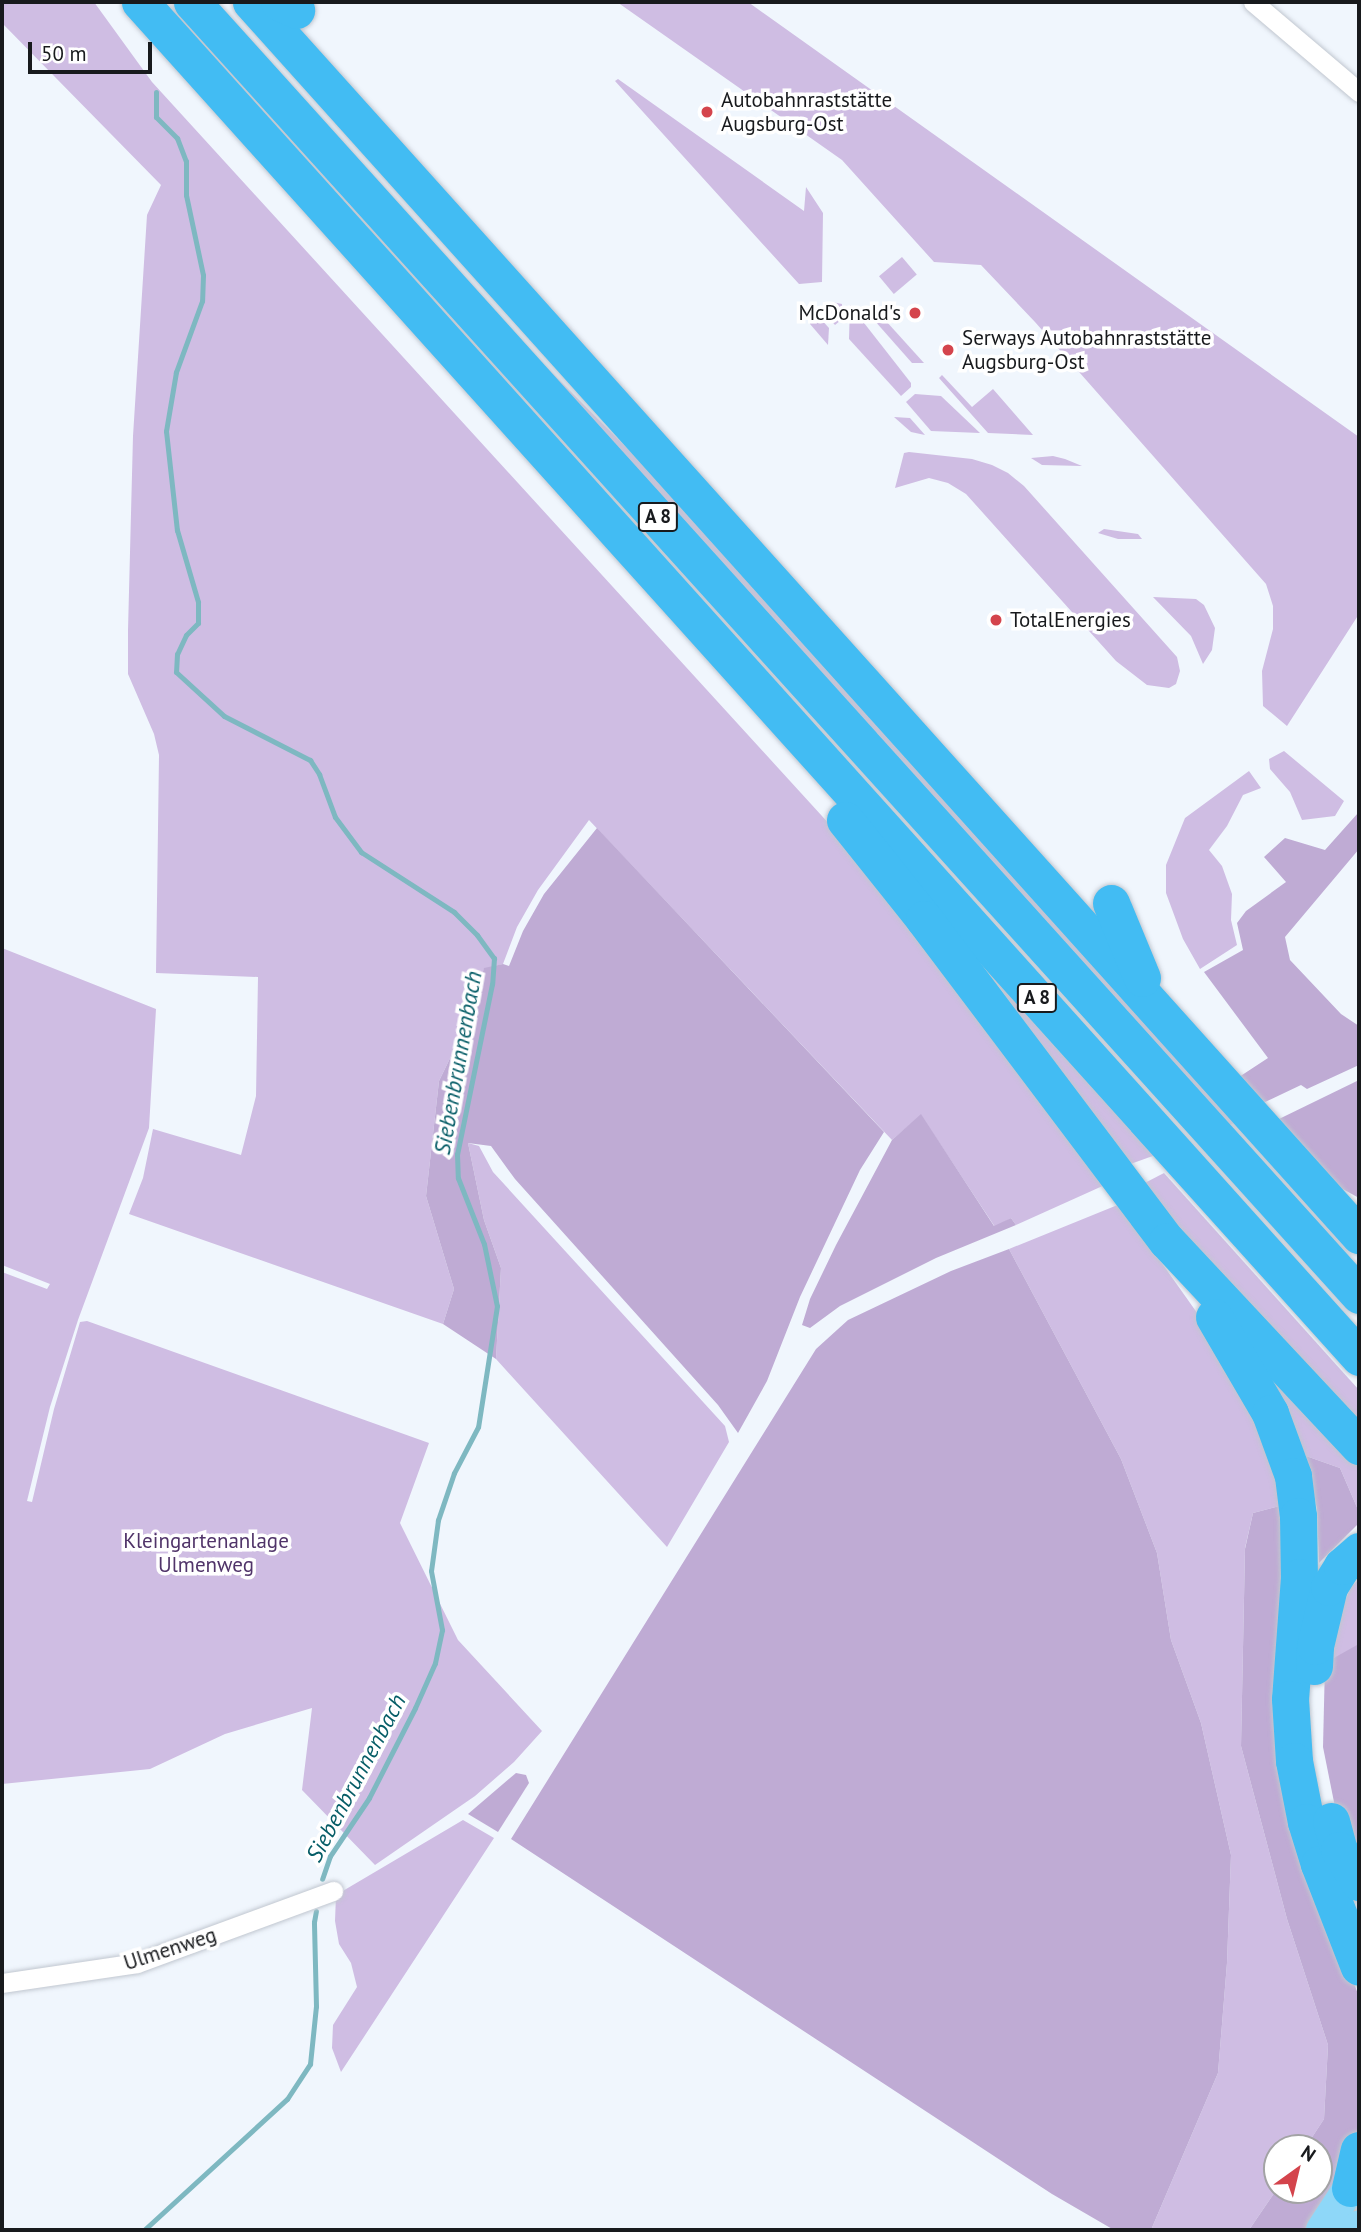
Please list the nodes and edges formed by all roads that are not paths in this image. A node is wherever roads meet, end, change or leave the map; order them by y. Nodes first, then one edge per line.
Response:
1 (140, 2) edge
2 (192, 2) edge
3 (251, 2) edge
4 (1253, 2) edge
5 (1359, 92) edge
6 (714, 641) junction
7 (1111, 903) dead end
8 (1164, 1016) junction
9 (1282, 1149) junction
10 (1359, 1208) edge
11 (1359, 1235) edge
12 (1167, 1241) junction
13 (1359, 1295) edge
14 (1359, 1357) edge
15 (1359, 1446) edge
16 (1359, 1552) edge
17 (1359, 1882) edge
18 (334, 1891) dead end
19 (1359, 1967) edge
20 (2, 1983) edge
21 (1359, 2150) edge
22 (1354, 2180) edge
23 (1322, 2230) edge

1 - 6 highway, A 8
2 - 13 highway, A 8
3 - 8 highway
4 - 5 street
6 - 12 highway
6 - 14 highway, A 8
7 - 8 highway
8 - 9 highway
9 - 10 highway
9 - 11 highway
12 - 15 highway
12 - 19 highway
16 - 17 highway
18 - 20 street, Ulmenweg
21 - 22 highway
22 - 23 main road

